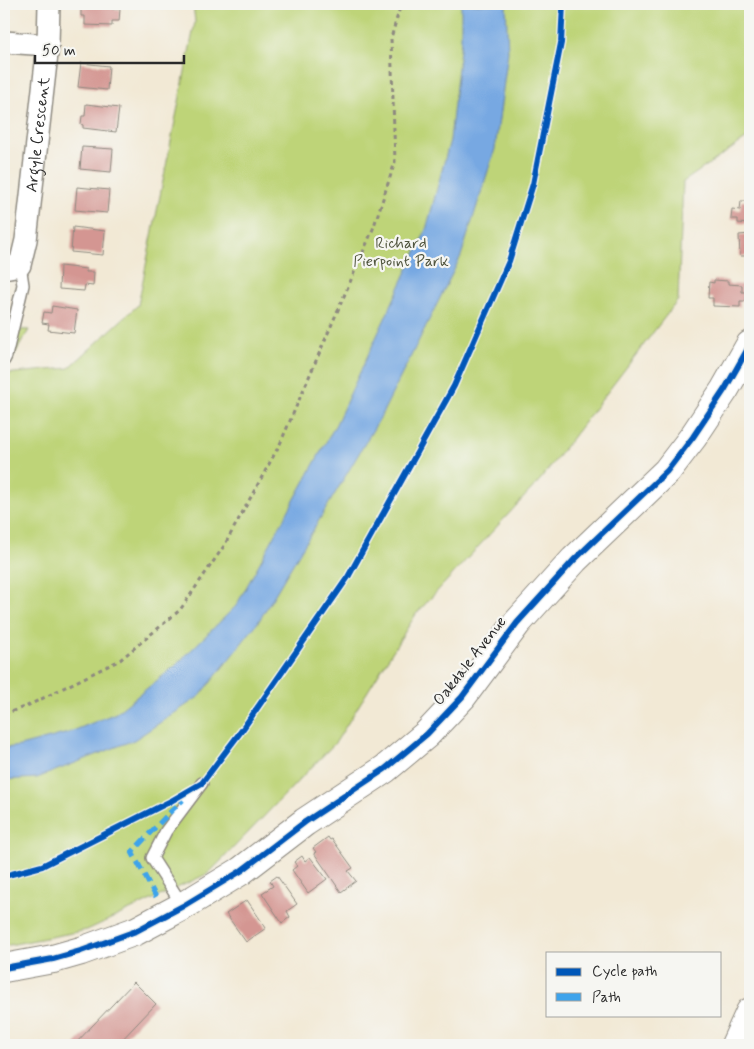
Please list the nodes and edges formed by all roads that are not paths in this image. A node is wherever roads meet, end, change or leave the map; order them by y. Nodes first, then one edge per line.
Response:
1 (49, 4) edge
2 (4, 42) edge
3 (48, 45) junction
4 (12, 267) edge
5 (750, 345) edge
6 (4, 360) edge
7 (202, 783) road end
8 (183, 906) junction
9 (4, 968) edge
10 (750, 1012) edge
11 (735, 1045) edge

1 - 3 street, Argyle Crescent
2 - 3 street
3 - 4 street, Argyle Crescent
4 - 6 lane
5 - 8 street, Oakdale Avenue
7 - 8 lane
8 - 9 street, Oakdale Avenue
10 - 11 street

